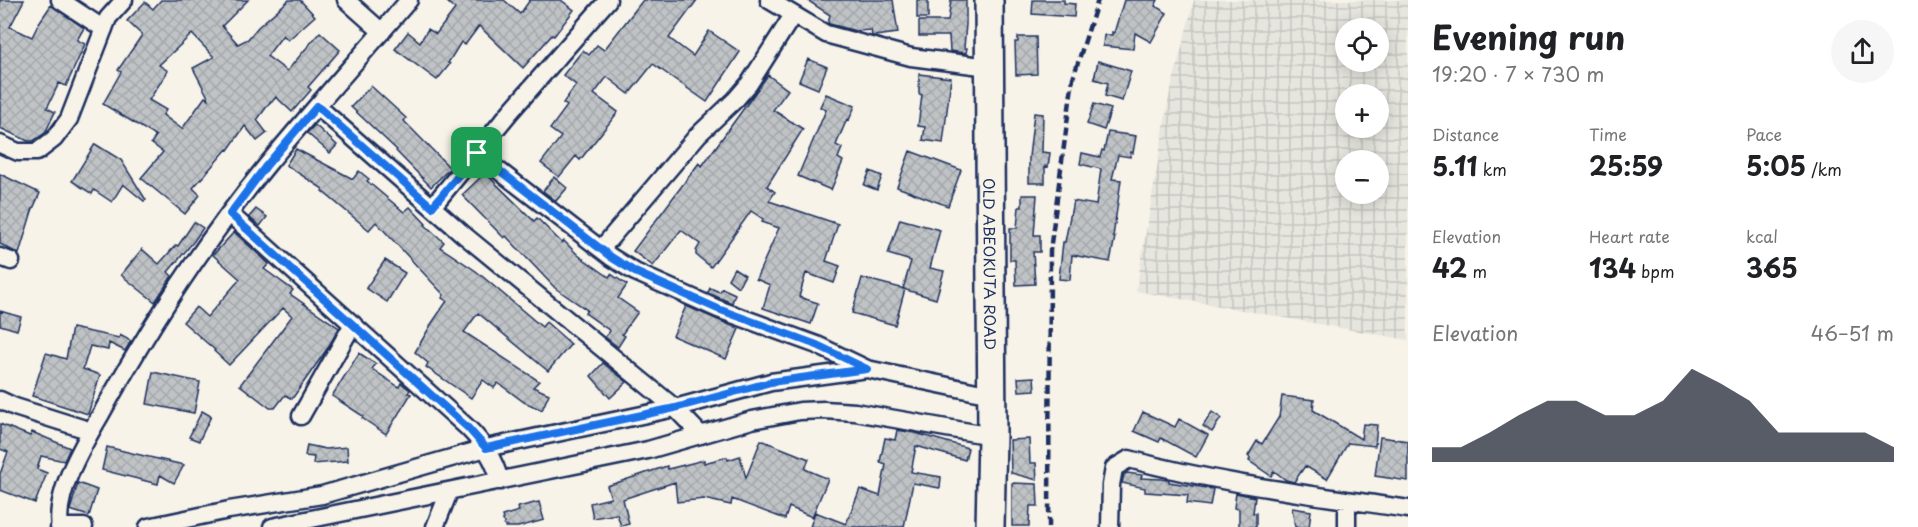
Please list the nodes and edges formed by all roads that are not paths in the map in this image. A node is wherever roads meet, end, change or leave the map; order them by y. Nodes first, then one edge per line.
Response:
1 (60, 0) edge
2 (124, 0) edge
3 (346, 0) edge
4 (409, 0) edge
5 (608, 0) edge
6 (769, 0) edge
7 (988, 0) edge
8 (793, 15) junction
9 (104, 29) junction
10 (382, 32) junction
11 (989, 67) junction
12 (317, 106) junction
13 (0, 144) edge
14 (477, 153) junction
15 (432, 207) junction
16 (230, 214) junction
17 (601, 249) junction
18 (353, 324) junction
19 (867, 369) junction
20 (992, 395) junction
21 (0, 400) edge
22 (675, 408) junction
23 (301, 416) dead end
24 (91, 431) junction
25 (701, 435) junction
26 (992, 436) junction
27 (486, 448) junction
28 (500, 481) junction
29 (449, 492) junction
30 (1347, 500) junction
31 (1408, 509) edge
32 (60, 527) edge
33 (84, 527) edge
34 (148, 527) edge
35 (272, 527) edge
36 (435, 527) edge
37 (990, 527) edge
38 (1110, 527) edge
39 (1347, 527) edge

1 - 9 street
2 - 9 street
3 - 10 street
4 - 10 street
5 - 14 street
6 - 8 street
7 - 11 highway, OLD ABEOKUTA ROAD
8 - 11 street
8 - 17 street
9 - 13 street
10 - 12 street
11 - 20 highway, OLD ABEOKUTA ROAD
12 - 15 street
12 - 16 street
14 - 15 street
14 - 17 street
15 - 22 street
16 - 18 street
16 - 24 street
17 - 19 street
18 - 23 street
18 - 27 street
19 - 20 street
19 - 22 street
20 - 26 highway, OLD ABEOKUTA ROAD
21 - 24 street
22 - 25 street
22 - 27 street
24 - 32 street
25 - 26 street
25 - 28 street
26 - 37 highway, OLD ABEOKUTA ROAD
27 - 28 street
27 - 34 street
28 - 29 street
29 - 35 street
29 - 36 street
30 - 31 street
30 - 38 street
30 - 39 street
32 - 33 street

